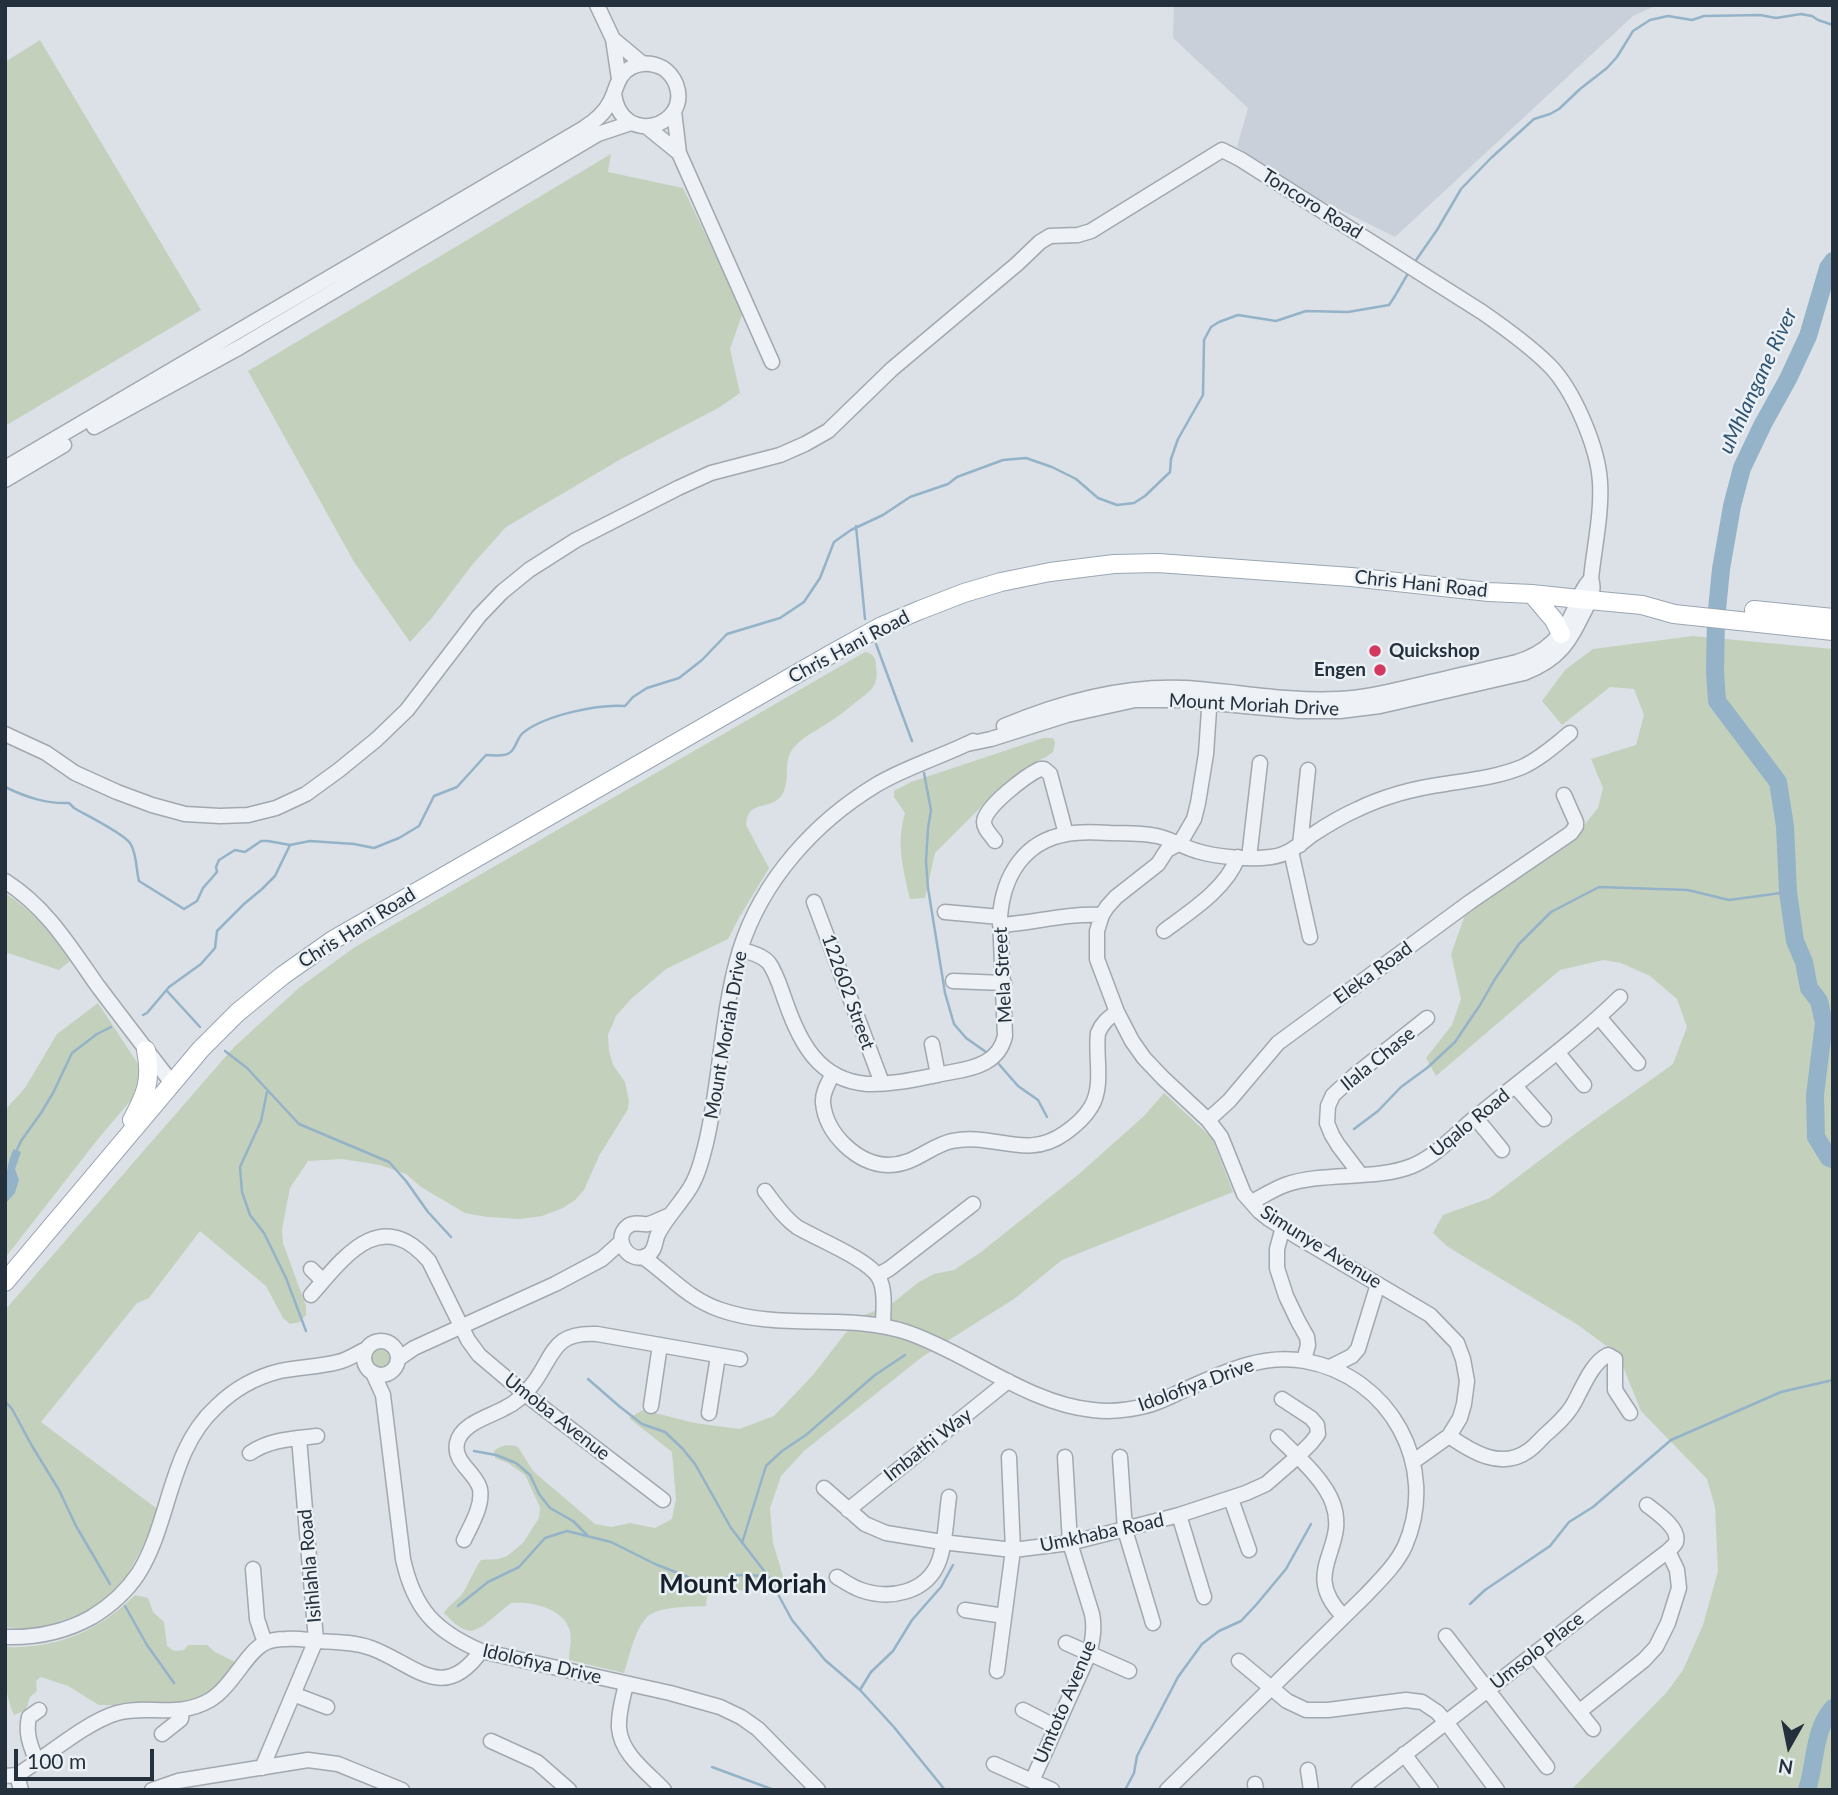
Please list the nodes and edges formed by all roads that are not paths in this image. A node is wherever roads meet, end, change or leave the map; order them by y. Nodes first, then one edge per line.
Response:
1 (597, 5) edge
2 (613, 39) junction
3 (643, 64) junction
4 (619, 79) junction
5 (614, 93) junction
6 (674, 111) junction
7 (631, 123) junction
8 (647, 127) junction
9 (678, 153) junction
10 (772, 362) dead end
11 (5, 468) edge
12 (5, 480) edge
13 (1532, 594) junction
14 (1585, 599) junction
15 (1773, 618) junction
16 (1833, 618) edge
17 (1833, 631) edge
18 (1561, 634) junction
19 (1210, 697) junction
20 (1570, 733) dead end
21 (5, 734) edge
22 (1260, 763) dead end
23 (1308, 770) dead end
24 (1564, 795) dead end
25 (1066, 834) junction
26 (995, 841) dead end
27 (1180, 843) junction
28 (1295, 848) junction
29 (1243, 857) junction
30 (5, 881) edge
31 (814, 902) dead end
32 (945, 912) dead end
33 (1102, 915) junction
34 (1000, 921) junction
35 (1164, 931) dead end
36 (1310, 937) dead end
37 (740, 950) junction
38 (953, 981) dead end
39 (1004, 983) junction
40 (1620, 997) dead end
41 (1117, 1012) junction
42 (1599, 1017) junction
43 (1427, 1018) dead end
44 (932, 1044) dead end
45 (146, 1049) junction
46 (1557, 1052) junction
47 (1638, 1063) dead end
48 (833, 1074) junction
49 (938, 1075) junction
50 (172, 1083) junction
51 (881, 1083) junction
52 (1584, 1085) dead end
53 (1515, 1086) junction
54 (1475, 1117) junction
55 (1544, 1119) dead end
56 (1208, 1120) junction
57 (1502, 1150) dead end
58 (115, 1151) junction
59 (1360, 1174) junction
60 (765, 1191) dead end
61 (1252, 1202) junction
62 (972, 1204) dead end
63 (668, 1216) junction
64 (647, 1224) junction
65 (1283, 1227) junction
66 (656, 1242) junction
67 (624, 1247) junction
68 (643, 1257) junction
69 (311, 1269) dead end
70 (661, 1270) junction
71 (878, 1275) junction
72 (323, 1281) junction
73 (5, 1282) edge
74 (1378, 1284) junction
75 (311, 1295) dead end
76 (460, 1325) junction
77 (883, 1326) junction
78 (660, 1345) junction
79 (367, 1349) junction
80 (397, 1354) junction
81 (718, 1356) junction
82 (740, 1359) dead end
83 (1304, 1360) junction
84 (340, 1362) junction
85 (1330, 1367) junction
86 (371, 1371) junction
87 (389, 1373) junction
88 (1008, 1381) junction
89 (525, 1394) junction
90 (383, 1395) junction
91 (1282, 1399) dead end
92 (651, 1406) dead end
93 (709, 1413) dead end
94 (1630, 1413) dead end
95 (317, 1436) dead end
96 (1449, 1436) junction
97 (1278, 1437) dead end
98 (299, 1438) junction
99 (250, 1453) dead end
100 (1009, 1457) dead end
101 (1065, 1457) dead end
102 (1120, 1457) dead end
103 (1297, 1457) junction
104 (1414, 1461) junction
105 (824, 1488) dead end
106 (949, 1497) dead end
107 (1231, 1499) junction
108 (663, 1500) dead end
109 (1647, 1505) dead end
110 (848, 1510) junction
111 (1179, 1516) junction
112 (1125, 1530) junction
113 (464, 1540) dead end
114 (943, 1542) junction
115 (1070, 1543) junction
116 (1013, 1550) junction
117 (1249, 1550) dead end
118 (1668, 1551) junction
119 (253, 1569) dead end
120 (837, 1577) dead end
121 (1204, 1597) dead end
122 (965, 1610) dead end
123 (1004, 1616) junction
124 (1343, 1616) junction
125 (1153, 1623) dead end
126 (1446, 1636) dead end
127 (5, 1637) edge
128 (316, 1640) junction
129 (265, 1643) junction
130 (1066, 1643) dead end
131 (481, 1651) junction
132 (1089, 1654) junction
133 (1534, 1654) junction
134 (1239, 1661) dead end
135 (996, 1671) dead end
136 (1129, 1671) dead end
137 (626, 1684) junction
138 (1271, 1687) junction
139 (1487, 1689) junction
140 (293, 1694) junction
141 (327, 1707) dead end
142 (39, 1710) dead end
143 (182, 1710) junction
144 (1023, 1710) dead end
145 (1580, 1711) junction
146 (1446, 1722) junction
147 (1056, 1727) junction
148 (1593, 1729) dead end
149 (162, 1734) dead end
150 (491, 1741) dead end
151 (1404, 1754) junction
152 (37, 1762) junction
153 (994, 1764) dead end
154 (1547, 1767) dead end
155 (262, 1768) junction
156 (1308, 1770) dead end
157 (11, 1776) edge
158 (1032, 1781) junction
159 (1362, 1789) edge
160 (20, 1790) edge
161 (152, 1790) edge
162 (402, 1790) edge
163 (569, 1790) edge
164 (664, 1790) edge
165 (818, 1790) edge
166 (1052, 1790) edge
167 (1167, 1790) edge
168 (1311, 1790) edge
169 (1431, 1790) edge
170 (1497, 1790) edge

1 - 2 street
2 - 3 street
2 - 4 street
3 - 4 street
3 - 6 street
4 - 5 street
5 - 7 street
5 - 11 street
6 - 8 street
6 - 9 street
7 - 8 street
7 - 12 street
8 - 9 street
9 - 10 street
13 - 14 main road, Chris Hani Road
13 - 18 main road
13 - 50 main road, Chris Hani Road
14 - 15 main road, Chris Hani Road
14 - 18 street, Mount Moriah Drive
14 - 19 street, Mount Moriah Drive
14 - 21 street, Toncoro Road
15 - 16 main road, Chris Hani Road
15 - 17 main road, Chris Hani Road
18 - 19 street, Mount Moriah Drive
19 - 27 street
19 - 37 street, Mount Moriah Drive
20 - 28 street
22 - 29 street
23 - 28 street
24 - 56 street, Eleka Road
25 - 26 street
25 - 27 street, Mela Street
25 - 34 street, Mela Street
27 - 29 street, Mela Street
27 - 33 street
28 - 29 street, Mela Street
28 - 36 street
29 - 35 street
30 - 45 street
31 - 51 street, 122602 Street
32 - 34 street
33 - 34 street
33 - 41 street, Simunye Avenue
34 - 39 street, Mela Street
37 - 48 street, Mela Street
37 - 63 street, Mount Moriah Drive
38 - 39 street
39 - 49 street, Mela Street
40 - 42 street, Uqalo Road
41 - 48 street
41 - 56 street, Simunye Avenue
42 - 46 street, Uqalo Road
42 - 47 street
43 - 59 street, Ilala Chase
44 - 49 street
45 - 50 street
45 - 58 main road
46 - 52 street
46 - 53 street, Uqalo Road
48 - 51 street, Mela Street
49 - 51 street, Mela Street
50 - 58 main road, Chris Hani Road
53 - 54 street, Uqalo Road
53 - 55 street
54 - 57 street
54 - 59 street, Uqalo Road
56 - 61 street, Simunye Avenue
58 - 73 main road, Chris Hani Road
59 - 61 street, Uqalo Road
60 - 71 street
61 - 65 street, Simunye Avenue
62 - 71 street
63 - 64 street
63 - 66 street, Mount Moriah Drive
64 - 66 street
64 - 67 street
65 - 74 street, Simunye Avenue
65 - 83 street
66 - 68 street, Mount Moriah Drive
66 - 70 street
67 - 68 street
67 - 76 street
68 - 70 street, Idolofiya Drive
69 - 72 street
70 - 77 street, Idolofiya Drive
71 - 77 street
72 - 75 street, Umoba Avenue
72 - 76 street, Umoba Avenue
74 - 85 street
74 - 96 street, Simunye Avenue
76 - 80 street
76 - 89 street, Umoba Avenue
77 - 88 street, Idolofiya Drive
78 - 81 street
78 - 89 street
78 - 92 street
79 - 80 street
79 - 84 street
79 - 86 street
80 - 87 street
81 - 82 street
81 - 93 street
83 - 85 street, Idolofiya Drive
83 - 88 street, Idolofiya Drive
84 - 86 street
84 - 127 street
85 - 104 street, Idolofiya Drive
86 - 87 street
86 - 90 street, Idolofiya Drive
87 - 90 street, Idolofiya Drive
88 - 110 street, Imbathi Way
89 - 108 street, Umoba Avenue
89 - 113 street
90 - 131 street, Idolofiya Drive
91 - 103 street, Umkhaba Road
94 - 96 street
95 - 98 street
96 - 104 street, Simunye Avenue
97 - 103 street
98 - 99 street
98 - 128 street, Isihlahla Road
100 - 116 street
101 - 115 street, Umtoto Avenue
102 - 112 street
103 - 107 street, Umkhaba Road
103 - 124 street
104 - 124 street, Idolofiya Drive
105 - 110 street, Umkhaba Road
106 - 114 street
107 - 111 street, Umkhaba Road
107 - 117 street
109 - 118 street
110 - 114 street, Umkhaba Road
111 - 112 street, Umkhaba Road
111 - 121 street
112 - 115 street, Umkhaba Road
112 - 125 street
114 - 116 street, Umkhaba Road
114 - 120 street
115 - 116 street, Umkhaba Road
115 - 132 street, Umtoto Avenue
116 - 123 street
118 - 133 street, Umsolo Place
118 - 145 street
119 - 129 street
122 - 123 street
123 - 135 street
124 - 138 street, Idolofiya Drive
126 - 139 street
128 - 129 street
128 - 131 street
128 - 140 street, Isihlahla Road
129 - 143 street
130 - 132 street
131 - 137 street, Idolofiya Drive
132 - 136 street
132 - 147 street, Umtoto Avenue
133 - 139 street, Umsolo Place
133 - 145 street
134 - 138 street
137 - 164 street
137 - 165 street, Idolofiya Drive
138 - 146 street
138 - 167 street, Idolofiya Drive
139 - 146 street, Umsolo Place
139 - 154 street
140 - 141 street
140 - 155 street, Isihlahla Road
142 - 152 street
143 - 149 street
143 - 152 street
144 - 147 street
145 - 148 street
146 - 151 street, Umsolo Place
146 - 170 street
147 - 158 street, Umtoto Avenue
150 - 163 street
151 - 159 street, Umsolo Place
151 - 169 street
152 - 157 street
153 - 158 street, Umtoto Avenue
155 - 161 street
155 - 162 street
156 - 168 street
157 - 160 street
158 - 166 street, Umtoto Avenue

